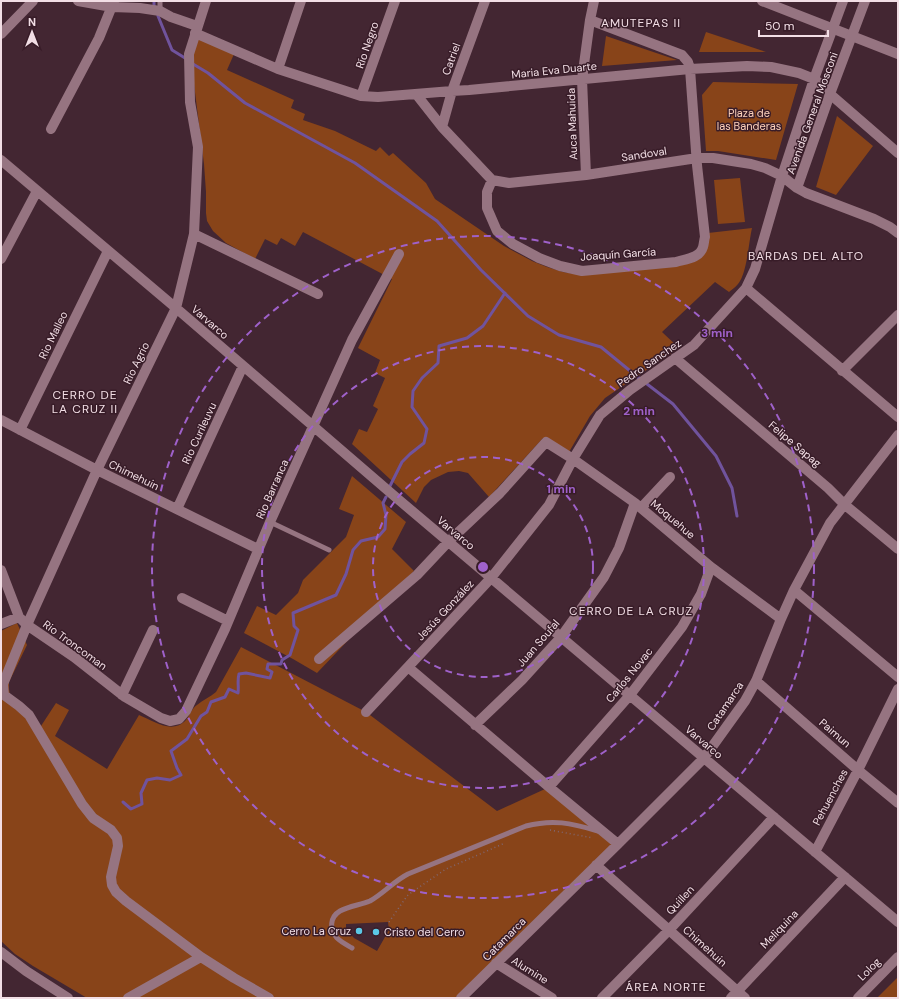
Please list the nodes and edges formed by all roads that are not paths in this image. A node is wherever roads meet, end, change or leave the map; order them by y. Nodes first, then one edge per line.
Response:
1 (34, 1) edge
2 (78, 1) edge
3 (206, 1) edge
4 (301, 1) edge
5 (394, 1) edge
6 (485, 1) edge
7 (594, 1) edge
8 (762, 1) edge
9 (843, 1) edge
10 (865, 1) edge
11 (113, 4) edge
12 (160, 6) edge
13 (590, 20) junction
14 (833, 29) junction
15 (196, 30) junction
16 (1, 34) edge
17 (852, 36) junction
18 (898, 54) edge
19 (278, 69) junction
20 (690, 69) junction
21 (582, 79) junction
22 (814, 79) junction
23 (452, 91) junction
24 (416, 94) junction
25 (830, 94) junction
26 (361, 96) junction
27 (442, 126) junction
28 (51, 129) dead end
29 (898, 153) edge
30 (697, 158) junction
31 (1, 160) edge
32 (586, 175) junction
33 (782, 176) junction
34 (492, 180) junction
35 (797, 188) junction
36 (37, 191) junction
37 (898, 233) edge
38 (194, 234) junction
39 (108, 251) junction
40 (399, 254) dead end
41 (1, 259) edge
42 (746, 288) junction
43 (318, 294) dead end
44 (176, 308) junction
45 (898, 316) edge
46 (675, 358) junction
47 (243, 366) junction
48 (842, 371) junction
49 (898, 417) edge
50 (1, 420) edge
51 (313, 426) junction
52 (20, 430) junction
53 (898, 435) edge
54 (573, 459) junction
55 (97, 470) junction
56 (670, 477) dead end
57 (844, 504) junction
58 (638, 505) junction
59 (177, 509) junction
60 (270, 522) junction
61 (448, 542) junction
62 (258, 549) junction
63 (898, 549) edge
64 (329, 550) dead end
65 (711, 567) junction
66 (1, 570) edge
67 (491, 578) junction
68 (794, 590) junction
69 (182, 598) dead end
70 (19, 617) junction
71 (781, 619) junction
72 (228, 621) junction
73 (1, 624) edge
74 (28, 625) junction
75 (153, 630) dead end
76 (561, 637) junction
77 (319, 659) dead end
78 (408, 667) junction
79 (898, 676) edge
80 (756, 681) junction
81 (898, 690) edge
82 (122, 695) junction
83 (630, 695) junction
84 (366, 712) dead end
85 (161, 718) joint
86 (475, 725) junction
87 (704, 758) junction
88 (858, 770) junction
89 (549, 787) junction
90 (898, 803) edge
91 (774, 817) junction
92 (604, 833) junction
93 (618, 844) junction
94 (815, 852) junction
95 (596, 865) junction
96 (845, 878) junction
97 (898, 922) edge
98 (669, 930) junction
99 (352, 948) dead end
100 (1, 952) edge
101 (201, 957) junction
102 (898, 957) edge
103 (496, 963) junction
104 (737, 996) edge
105 (68, 998) edge
106 (128, 998) edge
107 (269, 998) edge
108 (461, 998) edge
109 (552, 998) edge
110 (602, 998) edge
111 (858, 998) edge

1 - 16 street
2 - 11 street, Maria Eva Duarte
3 - 15 street, Rio Agrio
4 - 19 street
5 - 26 street, Río Negro
6 - 23 street, Catriel
7 - 13 street, Auca Mahuida
8 - 14 street
9 - 14 street, Avenida General Mosconi
10 - 17 street, Avenida General Mosconi
11 - 12 street, Maria Eva Duarte
11 - 28 street
12 - 15 street, Maria Eva Duarte
13 - 20 street
13 - 21 street, Auca Mahuida
14 - 17 street
14 - 22 street, Avenida General Mosconi
15 - 19 street, Maria Eva Duarte
15 - 38 street, Rio Agrio
17 - 18 street
17 - 25 street, Avenida General Mosconi
19 - 26 street, Maria Eva Duarte
20 - 21 street, Maria Eva Duarte
20 - 22 street, Maria Eva Duarte
20 - 30 street
21 - 23 street, Maria Eva Duarte
21 - 32 street, Auca Mahuida
22 - 25 street, Maria Eva Duarte
22 - 33 street, Avenida General Mosconi
23 - 24 street, Maria Eva Duarte
23 - 27 street, Catriel
24 - 26 street, Maria Eva Duarte
24 - 27 street
25 - 29 street, Maria Eva Duarte
25 - 35 street, Avenida General Mosconi
27 - 34 street
30 - 32 street, Sandoval
30 - 33 street, Sandoval
30 - 34 street, Joaquín García
31 - 36 street, Varvarco
32 - 34 street, Sandoval
33 - 35 street, Sandoval
33 - 42 street, Pedro Sanchez
35 - 37 street, Sandoval
36 - 39 street, Varvarco
36 - 41 street
38 - 43 street
38 - 44 street, Rio Agrio
39 - 44 street, Varvarco
39 - 52 street, Rio Malleo
40 - 51 street, Rio Barranca
42 - 46 street, Pedro Sanchez
42 - 48 street
44 - 47 street, Varvarco
44 - 55 street, Rio Agrio
45 - 48 street
46 - 54 street, Pedro Sanchez
46 - 57 street, Felipe Sapag
47 - 51 street, Varvarco
47 - 59 street, Rio Curileuvu
48 - 49 street
50 - 52 street, Chimehuin
51 - 60 street, Rio Barranca
51 - 61 street, Varvarco
52 - 55 street, Chimehuin
53 - 57 street, Catamarca
54 - 58 street, Moquehue
54 - 61 street, Moquehue
54 - 67 street, Jesús González
55 - 59 street, Chimehuin
55 - 74 street, Rio Agrio
56 - 58 street
57 - 63 street, Felipe Sapag
57 - 68 street, Catamarca
58 - 65 street, Moquehue
58 - 76 street, Juan Soufal
59 - 62 street, Chimehuin
60 - 62 street, Rio Barranca
60 - 64 lane
61 - 67 street, Varvarco
61 - 77 street
62 - 72 street, Rio Barranca
65 - 71 street, Moquehue
65 - 83 street, Carlos Novac
66 - 70 street, Rio Troncoman
67 - 76 street, Varvarco
67 - 78 street, Jesús González
68 - 71 street, Catamarca
68 - 79 street
69 - 72 street
70 - 73 street
70 - 74 street, Rio Troncoman
71 - 80 street, Catamarca
72 - 85 street, Rio Barranca
74 - 82 street, Rio Troncoman
74 - 101 street, Rio Agrio
75 - 82 street
76 - 83 street, Varvarco
76 - 86 street, Juan Soufal
78 - 84 street, Jesús González
78 - 86 street
80 - 87 street, Catamarca
80 - 88 street, Paimun
81 - 88 street, Pehuenches
82 - 85 street, Rio Troncoman
83 - 87 street, Varvarco
83 - 89 street, Carlos Novac
86 - 89 street
87 - 91 street, Varvarco
87 - 93 street, Catamarca
88 - 90 street, Paimun
88 - 94 street, Pehuenches
89 - 92 street
91 - 94 street, Varvarco
91 - 98 street, Quillen
92 - 93 street
92 - 99 lane
93 - 95 street, Catamarca
94 - 96 street, Varvarco
95 - 98 street, Chimehuin
95 - 103 street, Catamarca
96 - 97 street, Varvarco
96 - 104 street, Meliquina
98 - 104 street, Chimehuin
98 - 110 street, Quillen
100 - 105 street
101 - 106 street
101 - 107 street
102 - 111 street, Lolog
103 - 108 street, Catamarca
103 - 109 street, Alumine

